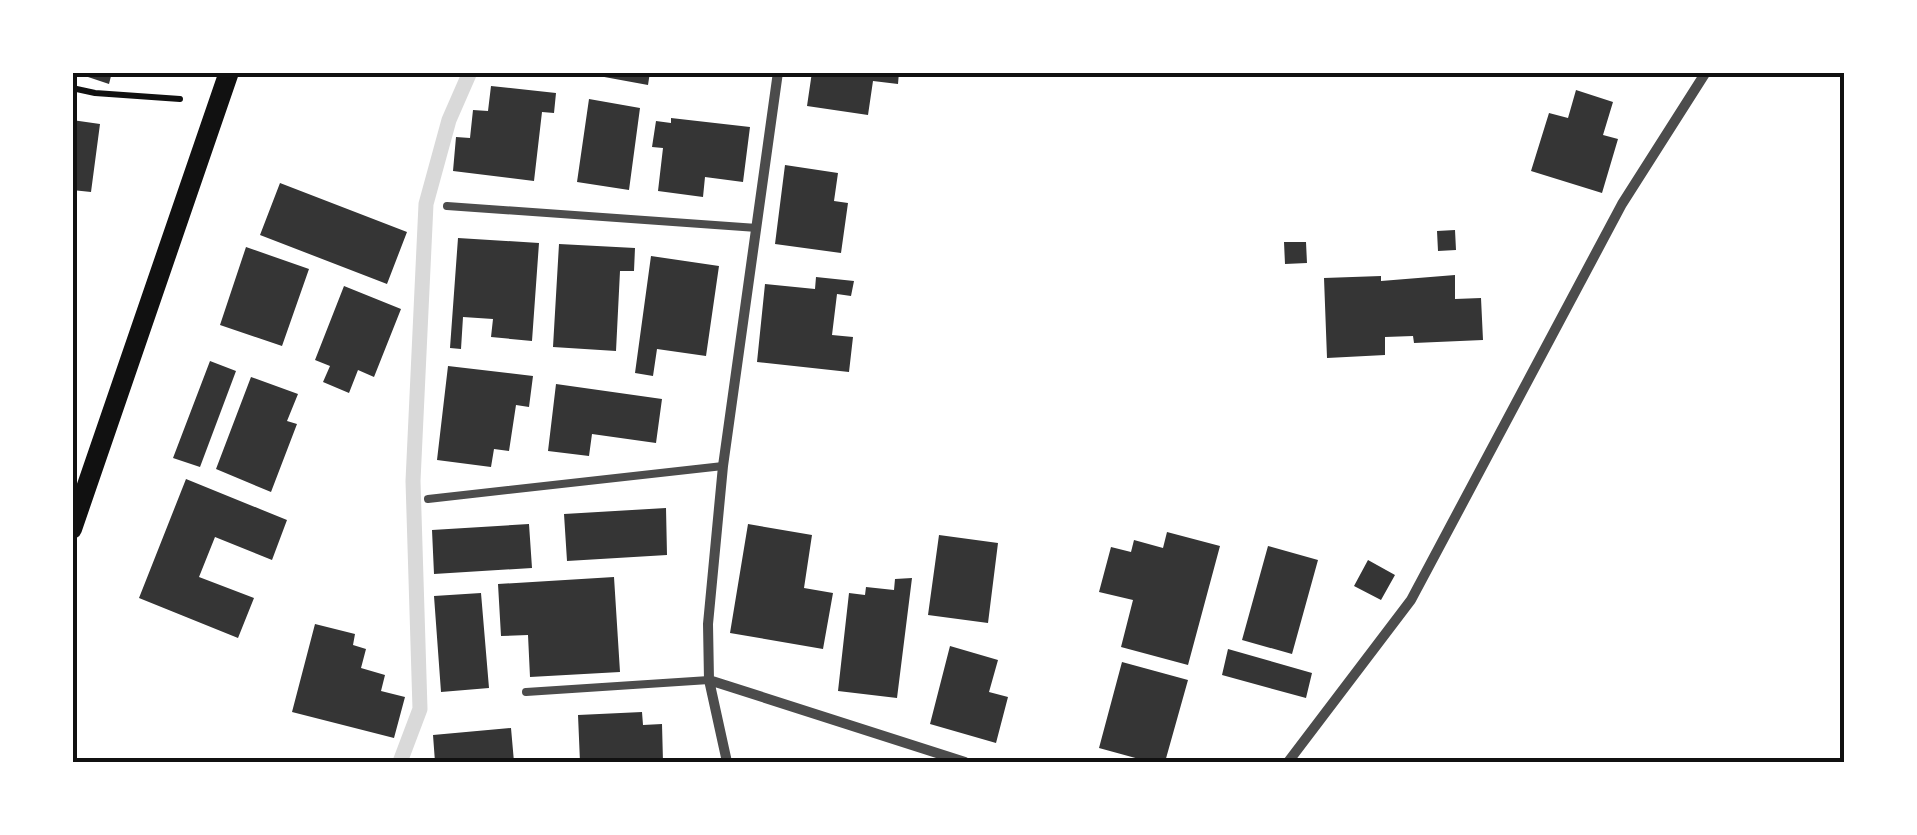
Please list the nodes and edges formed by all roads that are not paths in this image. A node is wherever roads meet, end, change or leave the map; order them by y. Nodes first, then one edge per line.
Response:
1 (229, 72) edge
2 (778, 72) edge
3 (1706, 72) edge
4 (447, 206) dead end
5 (757, 228) junction
6 (723, 466) junction
7 (428, 499) dead end
8 (72, 529) edge
9 (709, 680) junction
10 (526, 692) dead end
11 (727, 762) edge
12 (965, 762) edge
13 (1288, 762) edge

1 - 8 main road
2 - 5 street
3 - 13 street
4 - 5 lane
5 - 6 street
6 - 7 lane
6 - 9 street
9 - 10 lane
9 - 11 street
9 - 12 street

